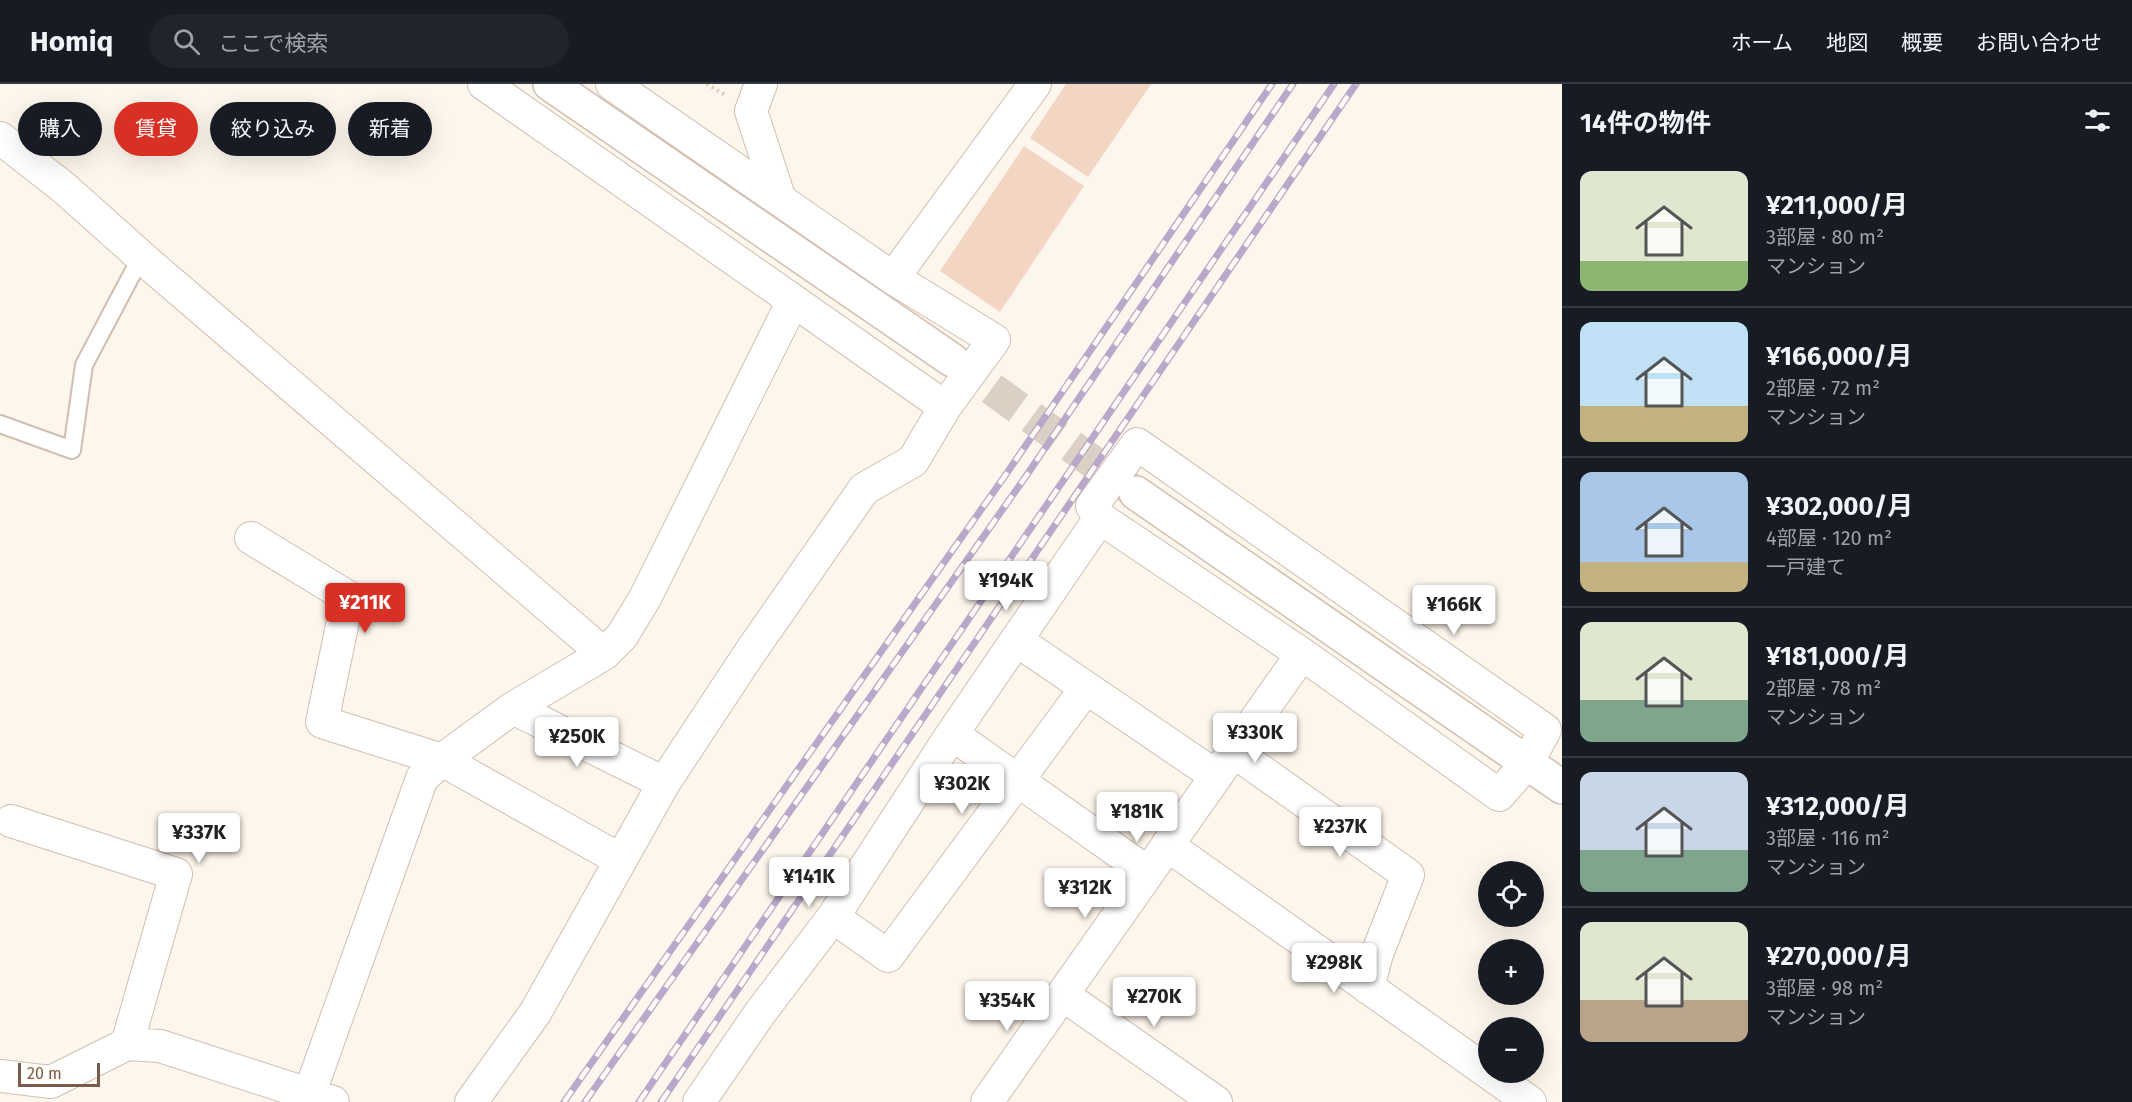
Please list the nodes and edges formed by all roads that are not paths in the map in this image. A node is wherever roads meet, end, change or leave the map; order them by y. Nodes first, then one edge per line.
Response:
1 (484, 84) edge
2 (550, 84) edge
3 (612, 84) edge
4 (761, 84) edge
5 (1035, 84) edge
6 (0, 138) edge
7 (780, 200) junction
8 (141, 257) junction
9 (893, 278) junction
10 (793, 301) junction
11 (952, 360) tunnel mouth
12 (945, 406) junction
13 (0, 424) edge
14 (1136, 493) tunnel mouth
15 (1100, 518) junction
16 (250, 538) dead end
17 (1016, 640) junction
18 (604, 654) junction
19 (1302, 654) junction
20 (1086, 688) junction
21 (513, 708) junction
22 (952, 734) junction
23 (442, 760) junction
24 (1527, 763) junction
25 (1224, 764) junction
26 (1018, 781) junction
27 (664, 783) junction
28 (1562, 787) edge
29 (11, 821) dead end
30 (1167, 845) junction
31 (619, 859) junction
32 (1147, 872) junction
33 (833, 917) junction
34 (1368, 988) junction
35 (1063, 995) junction
36 (127, 1044) junction
37 (0, 1076) edge
38 (308, 1098) edge
39 (992, 1100) edge
40 (471, 1102) edge
41 (699, 1102) edge
42 (1216, 1102) edge
43 (1530, 1102) edge

1 - 10 street
2 - 11 street
3 - 7 street
4 - 7 street
5 - 9 street
6 - 8 street
7 - 9 street
8 - 13 lane
8 - 18 street
9 - 12 street
10 - 12 street
10 - 18 street
12 - 27 street
14 - 24 street
15 - 17 street
15 - 19 street
15 - 24 street
16 - 23 street
17 - 20 street
17 - 22 street
18 - 21 street
19 - 24 street
19 - 25 street
20 - 25 street
20 - 26 street
21 - 23 street
21 - 27 street
22 - 26 street
22 - 33 street
23 - 31 street
23 - 38 street
24 - 28 street
25 - 30 street
25 - 34 street
26 - 32 street
26 - 33 street
27 - 31 street
29 - 36 street
30 - 32 street
30 - 34 street
31 - 40 street
32 - 35 street
33 - 41 street
34 - 43 street
35 - 39 street
35 - 42 street
36 - 37 street
36 - 38 street

